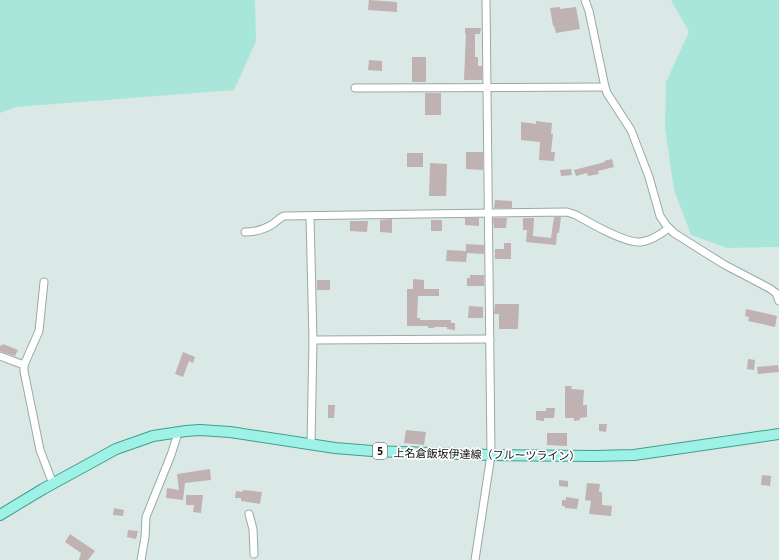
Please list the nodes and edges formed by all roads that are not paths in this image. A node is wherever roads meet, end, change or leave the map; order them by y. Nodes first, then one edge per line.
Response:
1 (486, 0) edge
2 (584, 0) edge
3 (605, 87) junction
4 (355, 88) dead end
5 (487, 88) junction
6 (488, 213) junction
7 (310, 216) junction
8 (669, 228) junction
9 (245, 232) dead end
10 (44, 282) dead end
11 (779, 301) edge
12 (490, 339) junction
13 (313, 340) junction
14 (0, 356) edge
15 (24, 365) junction
16 (178, 433) junction
17 (779, 434) edge
18 (311, 444) junction
19 (491, 455) junction
20 (53, 484) junction
21 (249, 514) dead end
22 (0, 515) edge
23 (254, 554) dead end
24 (141, 560) edge
25 (476, 560) edge

1 - 5 street
2 - 3 street
3 - 5 street
3 - 8 street
4 - 5 street
5 - 6 street
6 - 7 street
6 - 8 street
6 - 12 street
7 - 9 street
7 - 13 street
8 - 11 street
10 - 15 street
12 - 13 street
12 - 19 street
13 - 18 street
14 - 15 street
15 - 20 street
16 - 18 main road, 上名倉飯坂伊達線（フルーツライン） / 5
16 - 20 main road, 上名倉飯坂伊達線（フルーツライン） / 5
16 - 24 street
17 - 19 main road, 上名倉飯坂伊達線（フルーツライン） / 5
18 - 19 main road, 上名倉飯坂伊達線（フルーツライン） / 5
19 - 25 street
20 - 22 main road, 上名倉飯坂伊達線（フルーツライン） / 5
21 - 23 street

